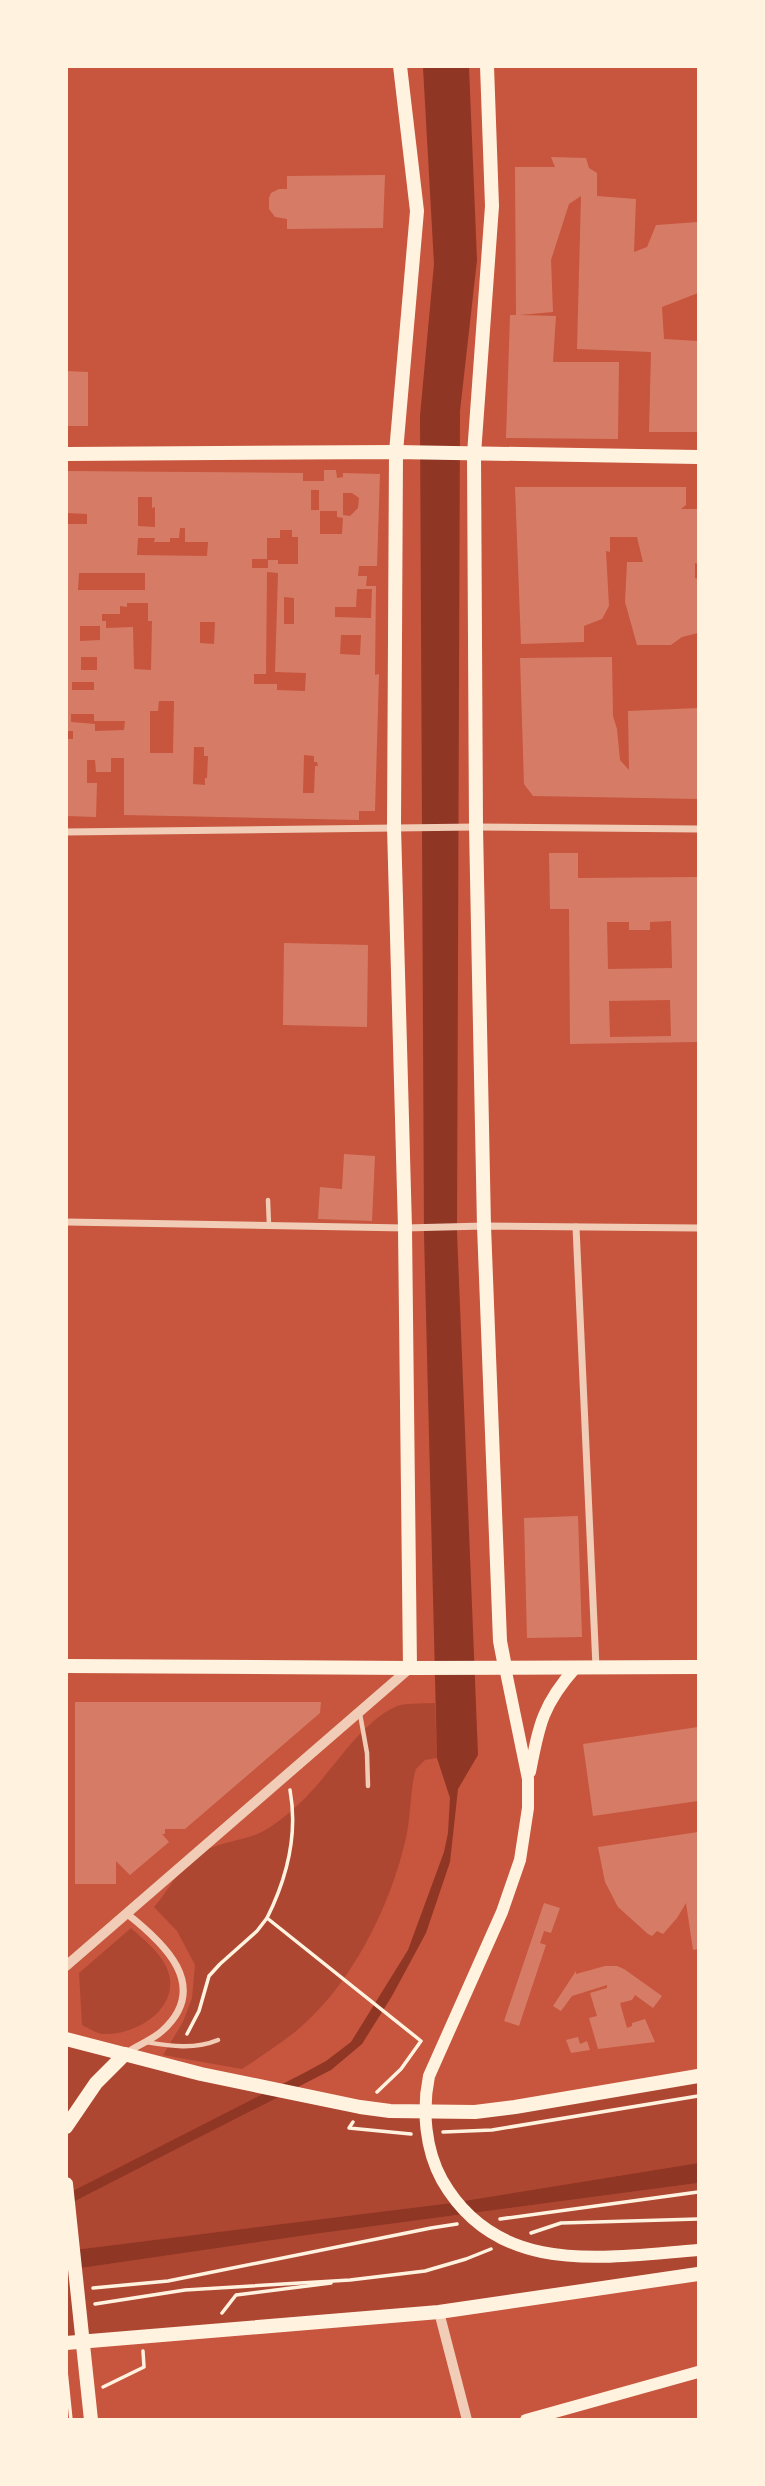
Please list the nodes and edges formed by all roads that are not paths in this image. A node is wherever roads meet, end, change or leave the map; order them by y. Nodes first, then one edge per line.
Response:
1 (400, 66) edge
2 (487, 66) edge
3 (396, 452) junction
4 (66, 454) edge
5 (474, 454) junction
6 (698, 457) edge
7 (394, 827) junction
8 (476, 827) junction
9 (698, 829) edge
10 (66, 832) edge
11 (268, 1200) dead end
12 (66, 1222) edge
13 (269, 1225) junction
14 (484, 1226) junction
15 (576, 1227) junction
16 (405, 1228) junction
17 (698, 1228) edge
18 (66, 1666) edge
19 (505, 1667) junction
20 (576, 1667) junction
21 (596, 1667) junction
22 (698, 1667) edge
23 (410, 1668) junction
24 (359, 1712) junction
25 (528, 1779) junction
26 (368, 1786) dead end
27 (126, 1913) junction
28 (66, 1966) edge
29 (66, 2039) edge
30 (218, 2040) dead end
31 (144, 2042) junction
32 (125, 2054) junction
33 (698, 2076) edge
34 (66, 2127) edge
35 (66, 2184) edge
36 (698, 2250) edge
37 (698, 2274) edge
38 (439, 2312) junction
39 (66, 2343) edge
40 (698, 2372) edge
41 (91, 2420) edge
42 (467, 2420) edge
43 (526, 2420) edge

1 - 3 main road
2 - 5 main road
3 - 4 main road
3 - 5 main road
3 - 7 main road
5 - 6 main road
5 - 8 main road
7 - 8 street
7 - 10 street
7 - 16 main road
8 - 9 street
8 - 14 main road
11 - 13 lane
12 - 13 street
13 - 16 street
14 - 15 street
14 - 16 street
14 - 19 main road
15 - 17 street
15 - 21 street
16 - 23 main road
18 - 23 main road
19 - 20 main road
19 - 23 main road
19 - 25 main road
20 - 21 main road
20 - 25 main road
21 - 22 main road
23 - 24 street
24 - 26 lane
24 - 27 street
25 - 36 main road
27 - 28 street
27 - 31 street
29 - 32 main road
30 - 31 lane
31 - 32 street
32 - 33 main road
32 - 34 main road
35 - 41 main road
37 - 38 main road
38 - 39 main road
38 - 42 street
40 - 43 main road

